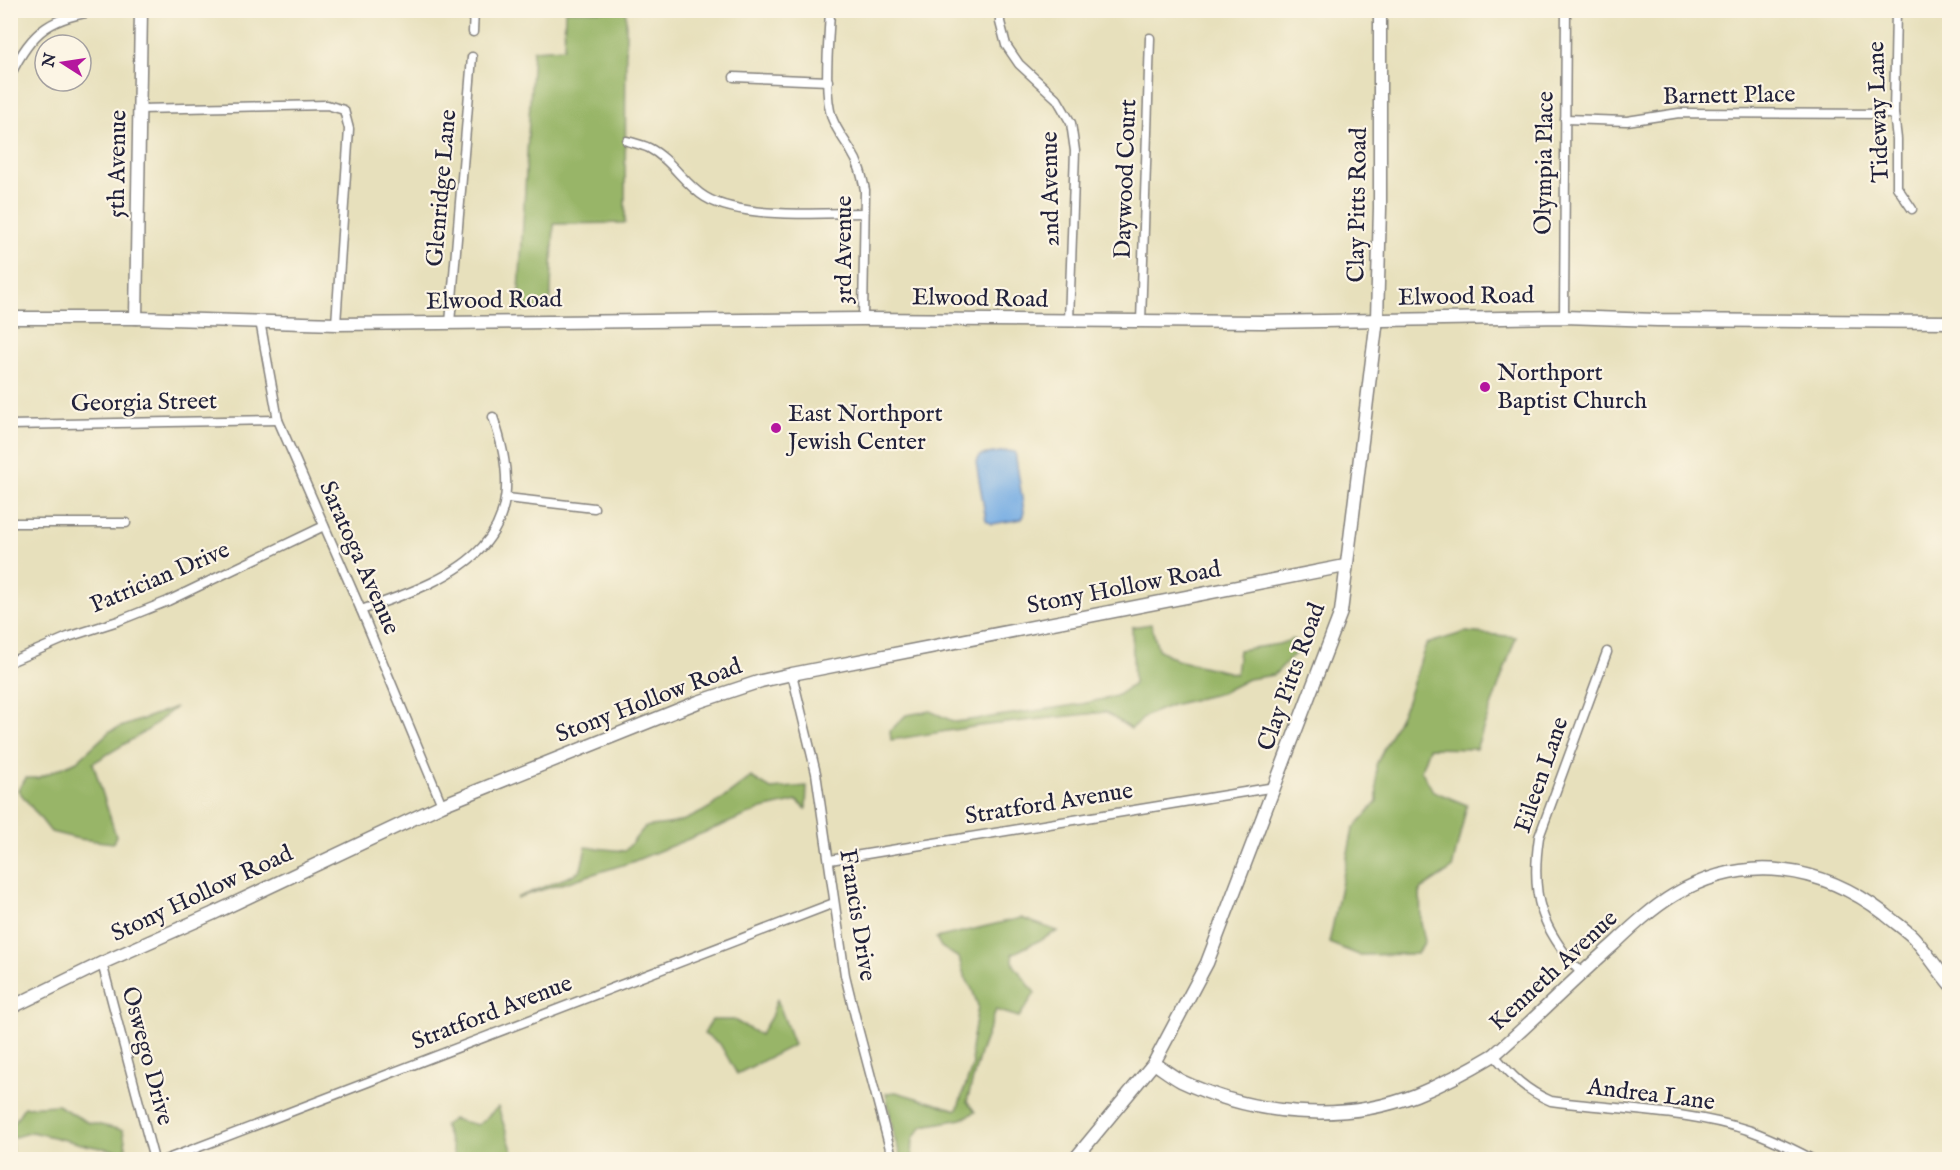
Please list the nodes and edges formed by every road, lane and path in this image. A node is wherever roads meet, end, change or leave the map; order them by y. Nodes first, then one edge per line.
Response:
1 (102, 10) edge
2 (141, 10) edge
3 (474, 10) edge
4 (830, 10) edge
5 (1000, 10) edge
6 (1380, 10) edge
7 (1566, 10) edge
8 (1896, 10) edge
9 (473, 32) dead end
10 (1150, 38) dead end
11 (472, 57) dead end
12 (10, 76) edge
13 (734, 77) dead end
14 (828, 81) junction
15 (140, 109) junction
16 (1894, 114) junction
17 (1565, 119) junction
18 (627, 141) dead end
19 (1912, 209) dead end
20 (864, 213) junction
21 (1564, 317) junction
22 (10, 318) edge
23 (136, 318) junction
24 (863, 318) junction
25 (1377, 319) junction
26 (260, 321) junction
27 (1069, 321) junction
28 (1141, 322) junction
29 (1950, 322) edge
30 (450, 323) junction
31 (336, 324) junction
32 (493, 417) dead end
33 (278, 420) junction
34 (10, 425) edge
35 (507, 498) junction
36 (594, 508) dead end
37 (10, 523) edge
38 (126, 523) dead end
39 (324, 526) junction
40 (1345, 566) junction
41 (361, 610) junction
42 (1607, 652) dead end
43 (10, 662) edge
44 (792, 674) junction
45 (1275, 787) junction
46 (442, 805) junction
47 (830, 860) junction
48 (834, 903) junction
49 (102, 963) junction
50 (1581, 973) junction
51 (1950, 984) edge
52 (10, 1008) edge
53 (1494, 1055) junction
54 (1154, 1064) junction
55 (154, 1160) edge
56 (165, 1160) edge
57 (893, 1160) edge
58 (1074, 1160) edge
59 (1814, 1160) edge

1 - 12 street
2 - 15 street, 5th Avenue
3 - 9 street
4 - 14 street, 3rd Avenue
5 - 27 street, 2nd Avenue
6 - 25 street, Clay Pitts Road
7 - 17 street, Olympia Place
8 - 16 street, Tideway Lane
10 - 28 street, Daywood Court
11 - 30 street, Glenridge Lane
13 - 14 street
14 - 20 street, 3rd Avenue
15 - 23 street, 5th Avenue
15 - 31 street
16 - 17 street, Barnett Place
16 - 19 street, Tideway Lane
17 - 21 street, Olympia Place
18 - 20 street
20 - 24 street, 3rd Avenue
21 - 25 street, Elwood Road
21 - 29 street, Elwood Road
22 - 23 street, Elwood Road
23 - 26 street, Elwood Road
24 - 27 street, Elwood Road
24 - 30 street, Elwood Road
25 - 28 street, Elwood Road
25 - 40 street, Clay Pitts Road
26 - 31 street, Elwood Road
26 - 33 street, Saratoga Avenue
27 - 28 street, Elwood Road
30 - 31 street, Elwood Road
32 - 35 street
33 - 34 street, Georgia Street
33 - 39 street, Saratoga Avenue
35 - 36 street
35 - 41 street
37 - 38 street
39 - 41 street, Saratoga Avenue
39 - 43 street, Patrician Drive
40 - 44 street, Stony Hollow Road
40 - 45 street, Clay Pitts Road
41 - 46 street, Saratoga Avenue
42 - 50 street, Eileen Lane
44 - 46 street, Stony Hollow Road
44 - 47 street, Francis Drive
45 - 47 street, Stratford Avenue
45 - 54 street, Clay Pitts Road
46 - 49 street, Stony Hollow Road
47 - 48 street, Francis Drive
48 - 56 street, Stratford Avenue
48 - 57 street, Francis Drive
49 - 52 street, Stony Hollow Road
49 - 55 street, Oswego Drive
50 - 51 street, Kenneth Avenue
50 - 53 street, Kenneth Avenue
53 - 54 street, Kenneth Avenue
53 - 59 street, Andrea Lane
54 - 58 street, Clay Pitts Road

